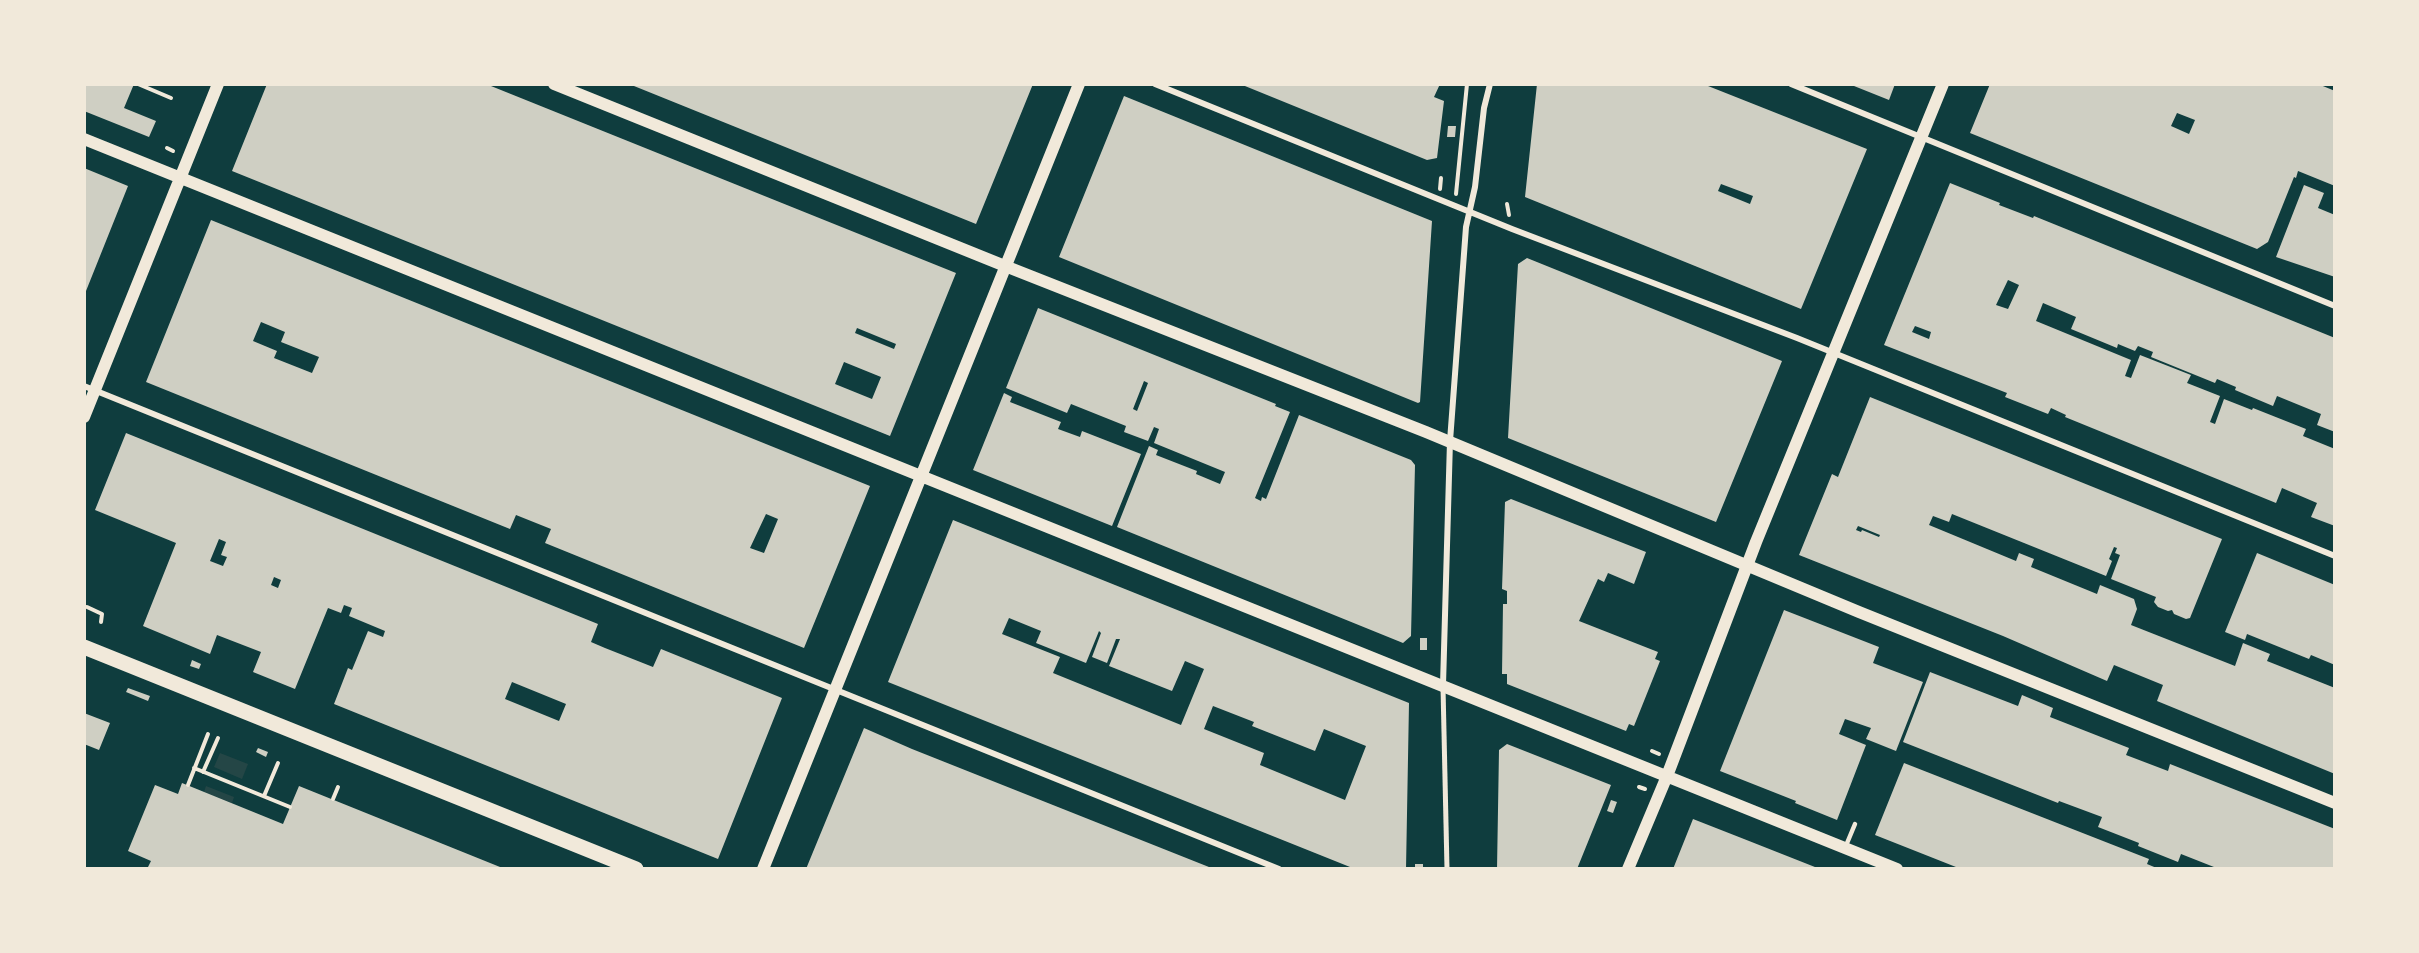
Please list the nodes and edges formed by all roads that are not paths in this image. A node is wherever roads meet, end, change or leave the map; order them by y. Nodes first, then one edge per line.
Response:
1 (218, 84) edge
2 (554, 84) edge
3 (1079, 84) edge
4 (1155, 84) edge
5 (1490, 84) edge
6 (1791, 84) edge
7 (1943, 84) edge
8 (1921, 138) junction
9 (84, 139) edge
10 (181, 177) junction
11 (1469, 212) junction
12 (1005, 266) junction
13 (2335, 306) edge
14 (1833, 353) junction
15 (89, 388) edge
16 (84, 417) edge
17 (1450, 441) junction
18 (920, 474) junction
19 (2335, 556) edge
20 (1747, 565) junction
21 (84, 647) edge
22 (1443, 685) junction
23 (836, 690) junction
24 (1667, 776) junction
25 (2335, 803) edge
26 (1855, 824) dead end
27 (1845, 848) junction
28 (636, 869) edge
29 (763, 869) edge
30 (1279, 869) edge
31 (1447, 869) edge
32 (1628, 869) edge
33 (1897, 869) edge

1 - 10 main road
2 - 12 main road
3 - 12 main road
4 - 11 street
5 - 11 street
6 - 8 street
7 - 8 main road
8 - 13 street
8 - 14 main road
9 - 10 main road
10 - 15 main road
10 - 18 main road
11 - 14 street
11 - 17 street
12 - 17 main road
12 - 18 main road
14 - 19 street
14 - 20 main road
15 - 16 main road
15 - 23 street
17 - 20 main road
17 - 22 street
18 - 22 main road
18 - 23 main road
20 - 24 main road
20 - 25 main road
21 - 28 main road
22 - 24 main road
22 - 31 street
23 - 29 main road
23 - 30 street
24 - 27 main road
24 - 32 main road
26 - 27 lane
27 - 33 main road

